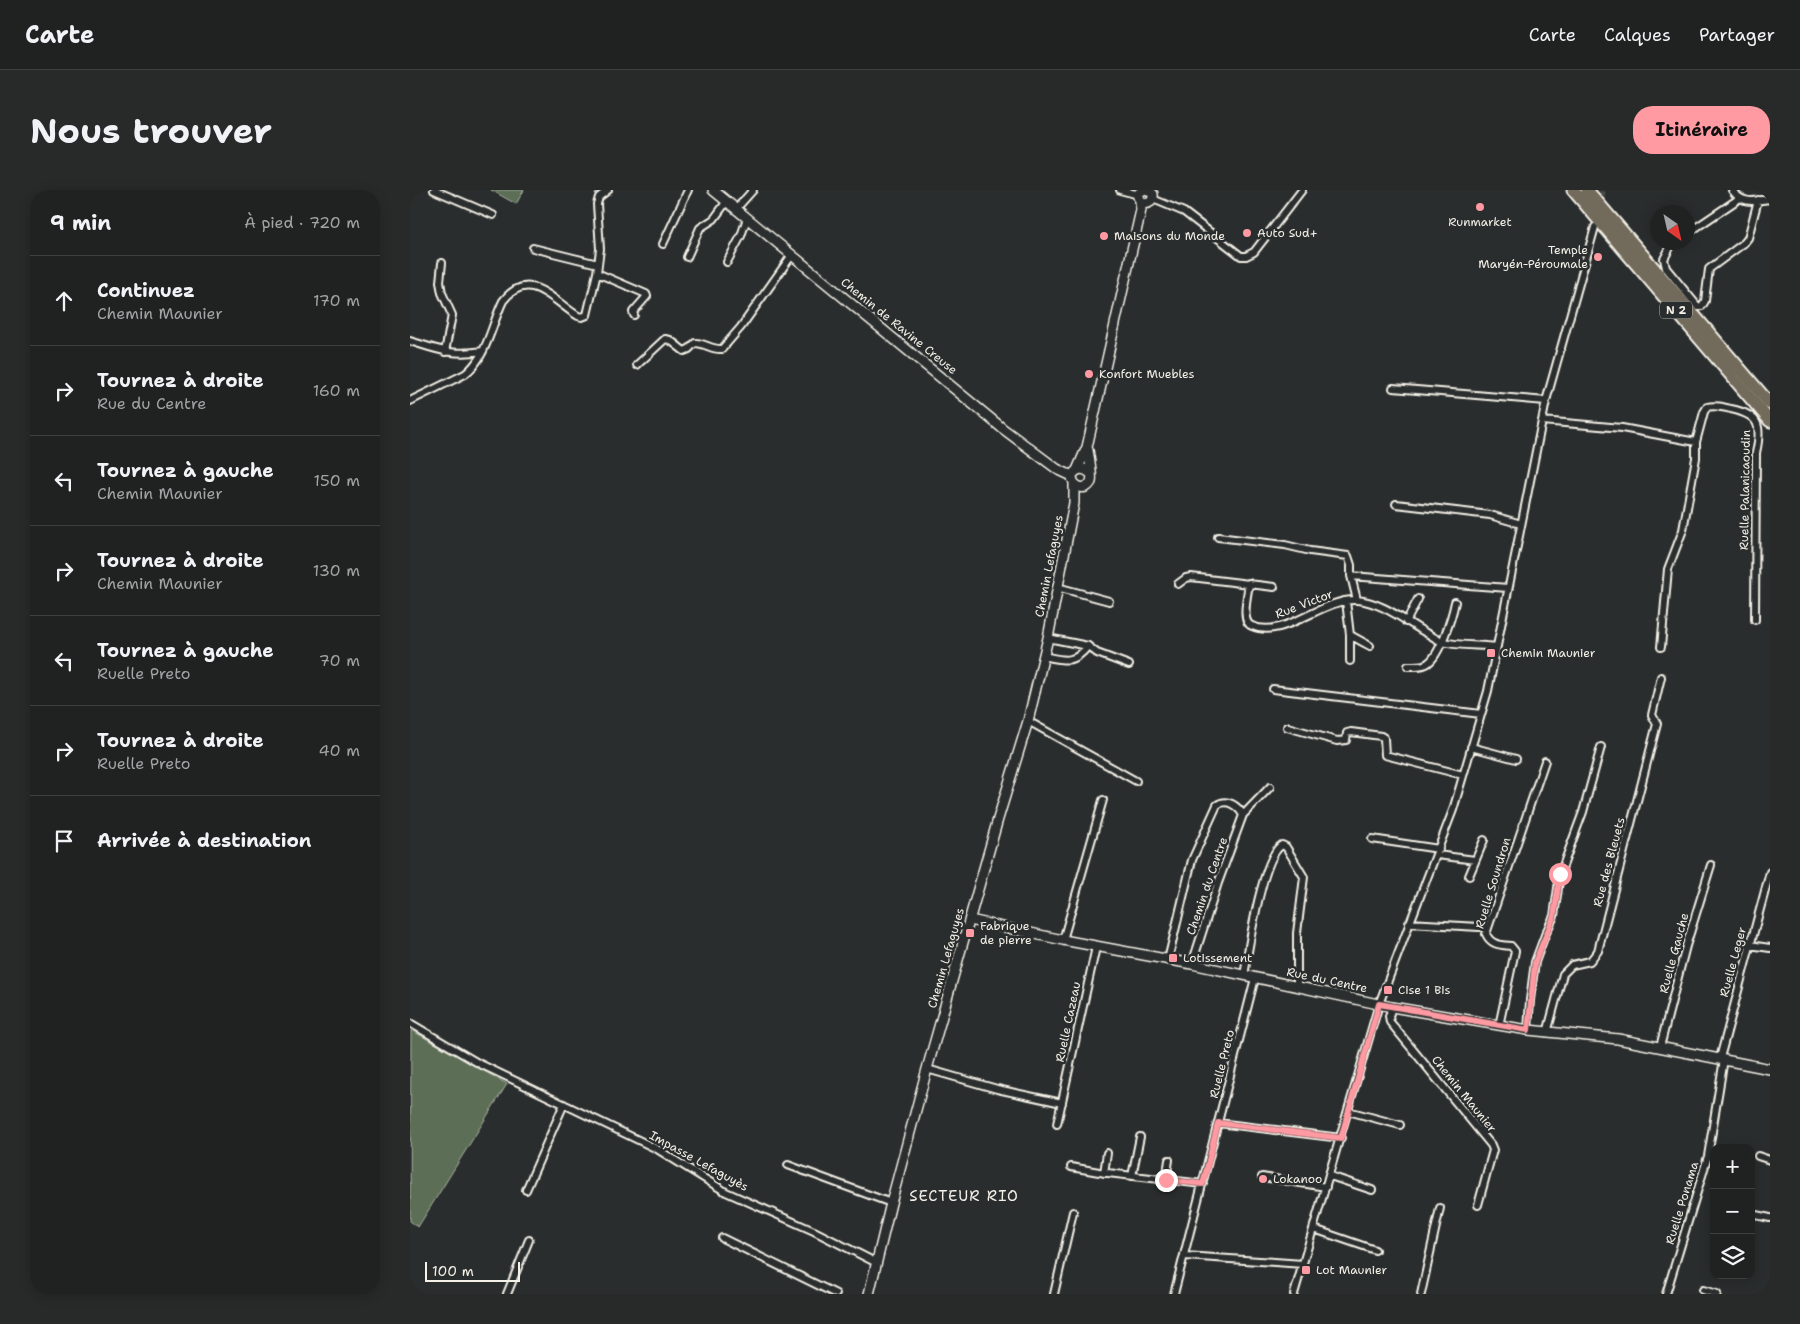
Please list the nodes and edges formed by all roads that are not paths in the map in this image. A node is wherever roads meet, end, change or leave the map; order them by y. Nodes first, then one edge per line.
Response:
1 (434, 190) edge
2 (608, 190) edge
3 (688, 190) edge
4 (713, 190) edge
5 (753, 190) edge
6 (1120, 190) edge
7 (1302, 190) edge
8 (1568, 190) edge
9 (1573, 190) edge
10 (1732, 190) edge
11 (1584, 195) edge
12 (1145, 198) edge
13 (1740, 198) junction
14 (1770, 199) edge
15 (1758, 200) junction
16 (727, 201) junction
17 (736, 209) junction
18 (493, 215) dead end
19 (747, 218) junction
20 (1595, 227) dead end
21 (1695, 228) edge
22 (663, 244) dead end
23 (533, 248) dead end
24 (1669, 250) edge
25 (792, 255) junction
26 (687, 257) dead end
27 (727, 262) dead end
28 (442, 263) dead end
29 (598, 264) junction
30 (597, 273) junction
31 (634, 315) dead end
32 (410, 341) edge
33 (483, 351) junction
34 (445, 352) junction
35 (638, 365) dead end
36 (1393, 388) dead end
37 (410, 401) edge
38 (1546, 401) junction
39 (1770, 404) edge
40 (1542, 421) junction
41 (1770, 422) edge
42 (1696, 442) junction
43 (1087, 447) junction
44 (1090, 473) junction
45 (1074, 476) junction
46 (1087, 486) junction
47 (1074, 503) junction
48 (1396, 504) dead end
49 (1521, 524) junction
50 (1218, 537) dead end
51 (1351, 576) junction
52 (1178, 584) dead end
53 (1249, 584) junction
54 (1057, 587) junction
55 (1274, 587) dead end
56 (1508, 588) junction
57 (1418, 599) dead end
58 (1357, 600) junction
59 (1109, 601) dead end
60 (1346, 601) junction
61 (1455, 602) dead end
62 (1754, 620) dead end
63 (1406, 622) junction
64 (1350, 635) junction
65 (1048, 638) junction
66 (1442, 642) junction
67 (1088, 646) junction
68 (1370, 646) dead end
69 (1496, 647) junction
70 (1660, 647) dead end
71 (1043, 656) junction
72 (1350, 661) dead end
73 (1129, 665) dead end
74 (1408, 666) dead end
75 (1661, 677) dead end
76 (1273, 689) dead end
77 (1481, 714) junction
78 (1028, 721) junction
79 (1287, 727) dead end
80 (1471, 747) junction
81 (1601, 747) dead end
82 (1516, 758) dead end
83 (1545, 761) dead end
84 (1464, 775) junction
85 (1136, 781) dead end
86 (1270, 787) dead end
87 (1103, 800) dead end
88 (1244, 815) junction
89 (1372, 839) dead end
90 (1484, 840) dead end
91 (1438, 852) junction
92 (1476, 860) junction
93 (1711, 865) dead end
94 (1770, 872) edge
95 (1469, 876) dead end
96 (970, 920) junction
97 (1409, 923) junction
98 (1479, 927) dead end
99 (1063, 940) junction
100 (1749, 945) junction
101 (1096, 947) junction
102 (1770, 948) edge
103 (1168, 960) junction
104 (1192, 964) junction
105 (1244, 976) junction
106 (1255, 978) junction
107 (1297, 987) junction
108 (1379, 1004) junction
109 (1392, 1007) junction
110 (410, 1023) edge
111 (1499, 1026) junction
112 (1528, 1030) junction
113 (1547, 1032) junction
114 (1660, 1046) junction
115 (1722, 1058) junction
116 (927, 1069) junction
117 (1770, 1069) edge
118 (1062, 1103) junction
119 (564, 1104) junction
120 (1348, 1111) junction
121 (1218, 1123) junction
122 (1057, 1124) dead end
123 (1400, 1125) dead end
124 (1140, 1136) dead end
125 (1341, 1138) junction
126 (1107, 1153) dead end
127 (1758, 1156) dead end
128 (1169, 1160) dead end
129 (1770, 1160) edge
130 (788, 1165) dead end
131 (1071, 1167) dead end
132 (1104, 1173) junction
133 (1132, 1176) junction
134 (1262, 1176) dead end
135 (1330, 1176) junction
136 (1166, 1180) junction
137 (1203, 1184) junction
138 (1326, 1187) junction
139 (526, 1190) dead end
140 (1372, 1190) dead end
141 (891, 1203) junction
142 (1478, 1205) dead end
143 (1440, 1208) dead end
144 (1073, 1212) dead end
145 (1755, 1215) edge
146 (1770, 1218) edge
147 (1314, 1229) junction
148 (722, 1238) dead end
149 (529, 1240) dead end
150 (1375, 1250) dead end
151 (1185, 1256) junction
152 (877, 1263) junction
153 (1303, 1264) junction
154 (1703, 1290) dead end
155 (507, 1294) edge
156 (836, 1294) edge
157 (869, 1294) edge
158 (1054, 1294) edge
159 (1174, 1294) edge
160 (1294, 1294) edge
161 (1420, 1294) edge
162 (1666, 1294) edge
163 (1717, 1294) edge

1 - 18 street
2 - 29 street
3 - 22 street
4 - 16 main road, Chemin de Ravine Creuse
5 - 17 street
6 - 12 street
7 - 12 street
8 - 11 highway
9 - 11 highway, N 2
10 - 13 street
11 - 39 highway, N 2
11 - 41 highway, N 2
12 - 43 main road, Chemin Lefaguyes
13 - 15 street
13 - 21 street
14 - 15 street
15 - 24 street
16 - 17 main road, Chemin de Ravine Creuse
16 - 26 street
17 - 19 main road, Chemin de Ravine Creuse
19 - 25 main road, Chemin de Ravine Creuse
19 - 27 street
20 - 38 street
23 - 29 street
25 - 35 street
25 - 45 main road, Chemin de Ravine Creuse
28 - 34 street
29 - 30 street
30 - 31 street
30 - 33 street
32 - 34 street
33 - 34 street
33 - 37 street
36 - 38 street
38 - 40 street
40 - 42 street
40 - 49 street
42 - 62 street, Ruelle Palanicaoudin
42 - 70 street, Ruelle Palanicaoudin
43 - 44 main road, Chemin Lefaguyes
43 - 45 main road, Chemin Lefaguyes
44 - 45 main road
44 - 46 main road
45 - 46 main road
45 - 47 main road, Chemin Lefaguyes
46 - 47 main road, Chemin Lefaguyes
47 - 54 main road, Chemin Lefaguyes
48 - 49 street
49 - 56 street
50 - 51 street
51 - 56 street
51 - 58 street
52 - 53 street
53 - 55 street
53 - 60 street, Rue Victor
54 - 59 street
54 - 65 main road, Chemin Lefaguyes
56 - 69 street
57 - 63 street
58 - 60 street, Rue Victor
58 - 63 street, Rue Victor
60 - 64 street
61 - 66 street
63 - 66 street, Rue Victor
64 - 68 street
64 - 72 street
65 - 67 street
65 - 71 main road, Chemin Lefaguyes
66 - 69 street, Rue Victor
66 - 74 street
67 - 71 street
67 - 73 street
69 - 77 street
71 - 78 main road, Chemin Lefaguyes
75 - 113 street, Rue des Bleuets
76 - 77 street
77 - 80 street
78 - 85 street
78 - 96 main road, Chemin Lefaguyes
79 - 84 street
80 - 82 street
80 - 84 street
81 - 112 street
83 - 111 street, Ruelle Soundron
84 - 91 street
86 - 88 street, Chemin du Centre
87 - 99 street
88 - 103 street, Chemin du Centre
88 - 104 street, Chemin du Centre
89 - 91 street
90 - 92 street
91 - 92 street
91 - 97 street
92 - 95 street
93 - 114 street, Ruelle Gauche
94 - 100 street, Ruelle Leger
96 - 99 main road, Rue du Centre
96 - 116 main road, Chemin Lefaguyes
97 - 98 street
97 - 108 street
99 - 101 main road, Rue du Centre
100 - 102 street
100 - 115 street, Ruelle Leger
101 - 103 main road, Rue du Centre
101 - 118 street, Ruelle Cazeau
103 - 104 main road, Rue du Centre
104 - 105 main road, Rue du Centre
105 - 106 main road, Rue du Centre
105 - 107 street
106 - 107 main road, Rue du Centre
106 - 121 street, Ruelle Preto
107 - 108 main road, Rue du Centre
108 - 109 main road, Rue du Centre
108 - 120 street
109 - 111 main road, Rue du Centre
109 - 142 street, Chemin Maunier
110 - 119 street, Impasse Lefaguyès
111 - 112 main road, Rue du Centre
112 - 113 main road, Rue du Centre
113 - 114 main road, Rue du Centre
114 - 115 main road, Rue du Centre
115 - 117 main road, Rue du Centre
115 - 162 street, Ruelle Ponama
116 - 118 street
116 - 141 main road, Chemin Lefaguyes
118 - 122 street, Ruelle Cazeau
119 - 139 street
119 - 152 street, Impasse Lefaguyès
120 - 123 street
120 - 125 street
121 - 125 street
121 - 137 street, Ruelle Preto
124 - 133 street
125 - 135 street
126 - 132 street
127 - 129 street
128 - 136 street
130 - 141 street
131 - 132 street
132 - 133 street
133 - 136 street
134 - 138 street
135 - 138 street
135 - 140 street
136 - 137 street
137 - 151 street, Ruelle Preto
138 - 147 street
141 - 152 main road, Chemin Lefaguyes
143 - 161 street
144 - 158 street
145 - 146 street
147 - 150 street
147 - 153 street
148 - 156 street
149 - 155 street
151 - 153 street
151 - 159 street, Ruelle Preto
152 - 157 main road, Chemin Lefaguyes
153 - 160 street
154 - 163 street

